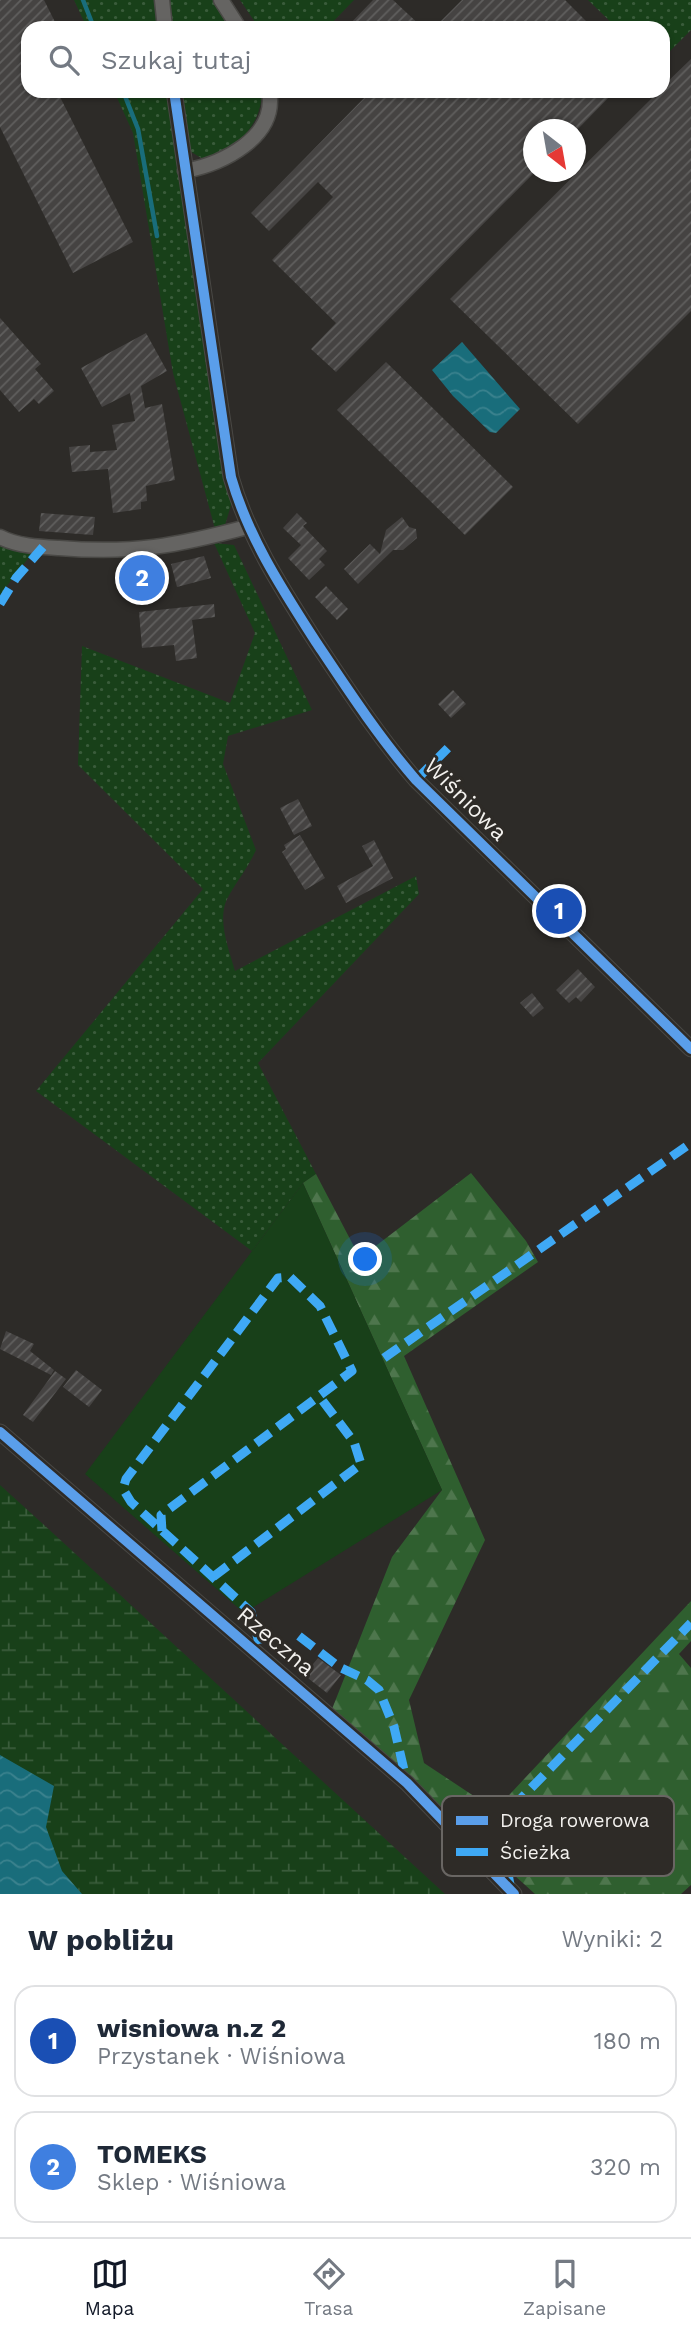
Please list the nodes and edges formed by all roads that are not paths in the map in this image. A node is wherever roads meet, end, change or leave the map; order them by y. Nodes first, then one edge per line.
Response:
1 (162, 0) edge
2 (221, 0) edge
3 (165, 21) edge
4 (234, 21) edge
5 (175, 98) edge
6 (270, 98) edge
7 (185, 171) junction
8 (247, 527) junction
9 (0, 537) edge
10 (691, 1049) edge
11 (0, 1432) edge
12 (442, 1819) edge
13 (497, 1876) edge
14 (514, 1894) edge

1 - 3 street
2 - 4 street
5 - 7 street, Wiśniowa
6 - 7 street
7 - 8 street, Wiśniowa
8 - 9 street
8 - 10 street, Wiśniowa
11 - 12 street, Rzeczna
13 - 14 street, Rzeczna

